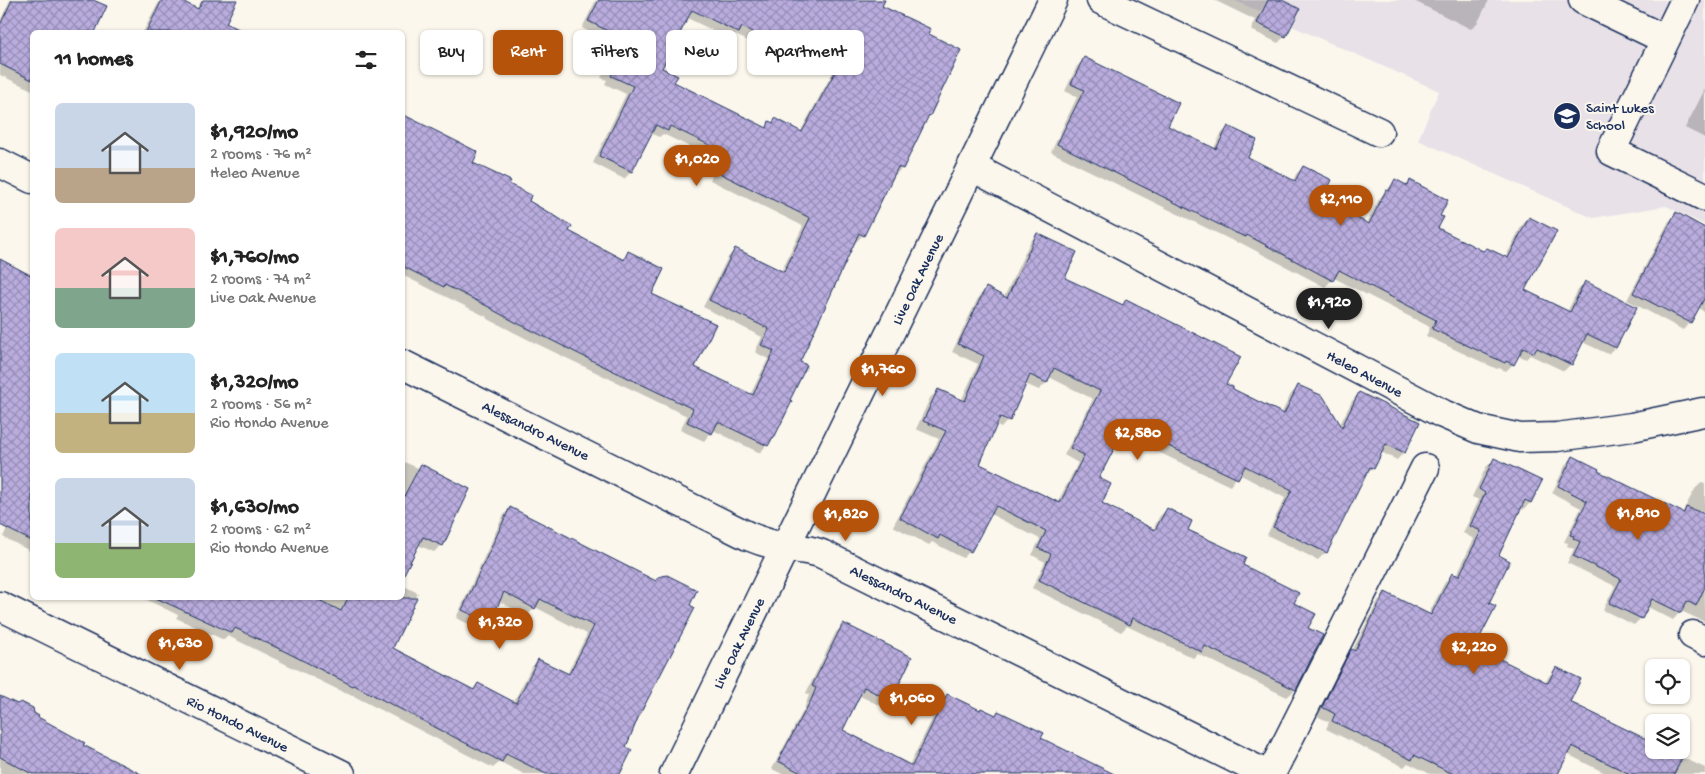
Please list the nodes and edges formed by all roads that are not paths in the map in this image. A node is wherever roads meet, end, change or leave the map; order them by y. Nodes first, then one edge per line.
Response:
1 (1053, 0) edge
2 (1101, 0) edge
3 (1583, 0) edge
4 (1685, 0) edge
5 (1664, 39) junction
6 (1379, 132) dead end
7 (0, 163) edge
8 (972, 167) junction
9 (30, 178) edge
10 (1705, 197) edge
11 (405, 365) edge
12 (1704, 412) dead end
13 (1425, 468) dead end
14 (784, 547) junction
15 (0, 606) edge
16 (341, 774) edge
17 (674, 774) edge
18 (1266, 774) edge
19 (1271, 774) edge

1 - 8 street, Live Oak Avenue
2 - 6 street
3 - 5 street
4 - 5 street
5 - 10 street
7 - 9 street
8 - 12 street, Heleo Avenue
8 - 14 street, Live Oak Avenue
11 - 14 street, Alessandro Avenue
13 - 19 street
14 - 17 street, Live Oak Avenue
14 - 18 street, Alessandro Avenue
15 - 16 street, Rio Hondo Avenue

